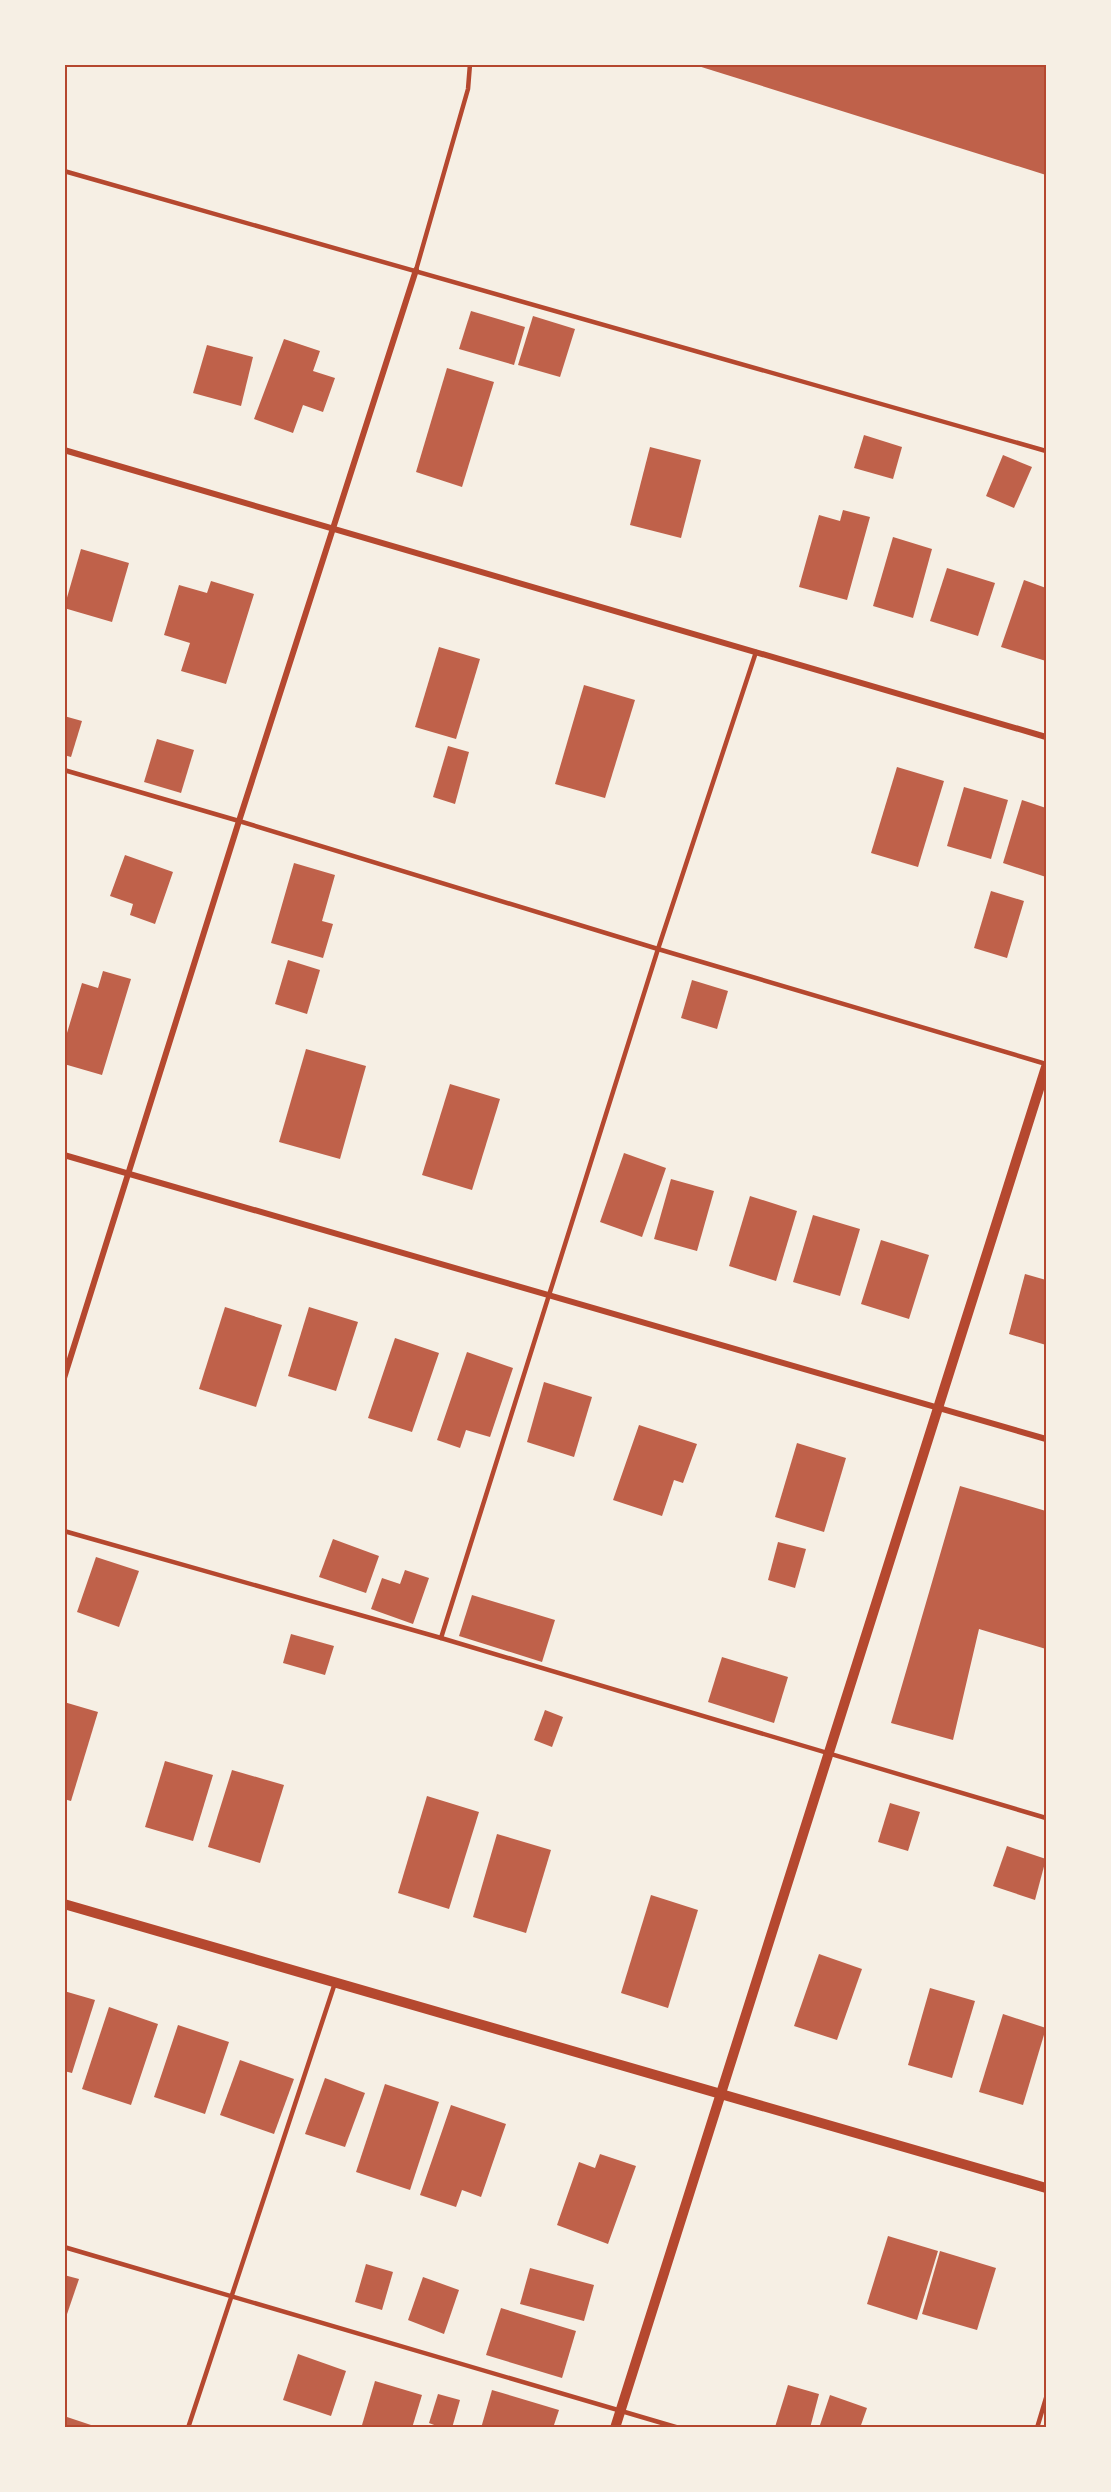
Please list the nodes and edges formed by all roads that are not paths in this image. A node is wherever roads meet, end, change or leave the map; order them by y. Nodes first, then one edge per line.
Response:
1 (470, 64) edge
2 (64, 171) edge
3 (416, 270) junction
4 (64, 450) edge
5 (1047, 451) edge
6 (334, 529) junction
7 (756, 652) junction
8 (1047, 737) edge
9 (64, 771) edge
10 (239, 820) junction
11 (658, 949) junction
12 (1047, 1065) edge
13 (64, 1155) edge
14 (128, 1173) junction
15 (550, 1295) junction
16 (64, 1378) edge
17 (939, 1408) junction
18 (1047, 1438) edge
19 (64, 1531) edge
20 (441, 1638) junction
21 (828, 1755) junction
22 (1047, 1818) edge
23 (64, 1904) edge
24 (335, 1983) junction
25 (719, 2093) junction
26 (1047, 2188) edge
27 (64, 2247) edge
28 (231, 2295) junction
29 (1047, 2398) edge
30 (620, 2411) junction
31 (188, 2427) edge
32 (615, 2427) edge
33 (679, 2427) edge
34 (1037, 2427) edge

1 - 3 lane
2 - 3 lane
3 - 5 lane
3 - 6 street
4 - 6 street
6 - 7 street
6 - 10 street
7 - 8 street
7 - 11 lane
9 - 10 lane
10 - 11 lane
10 - 14 street
11 - 12 lane
11 - 15 lane
12 - 17 street
13 - 14 street
14 - 15 street
14 - 16 street
15 - 17 street
15 - 20 lane
17 - 18 street
17 - 21 street
19 - 20 lane
20 - 21 lane
21 - 22 lane
21 - 25 street
23 - 24 street
24 - 25 street
24 - 28 lane
25 - 26 street
25 - 30 street
27 - 28 lane
28 - 30 lane
28 - 31 lane
29 - 34 lane
30 - 32 street
30 - 33 lane

